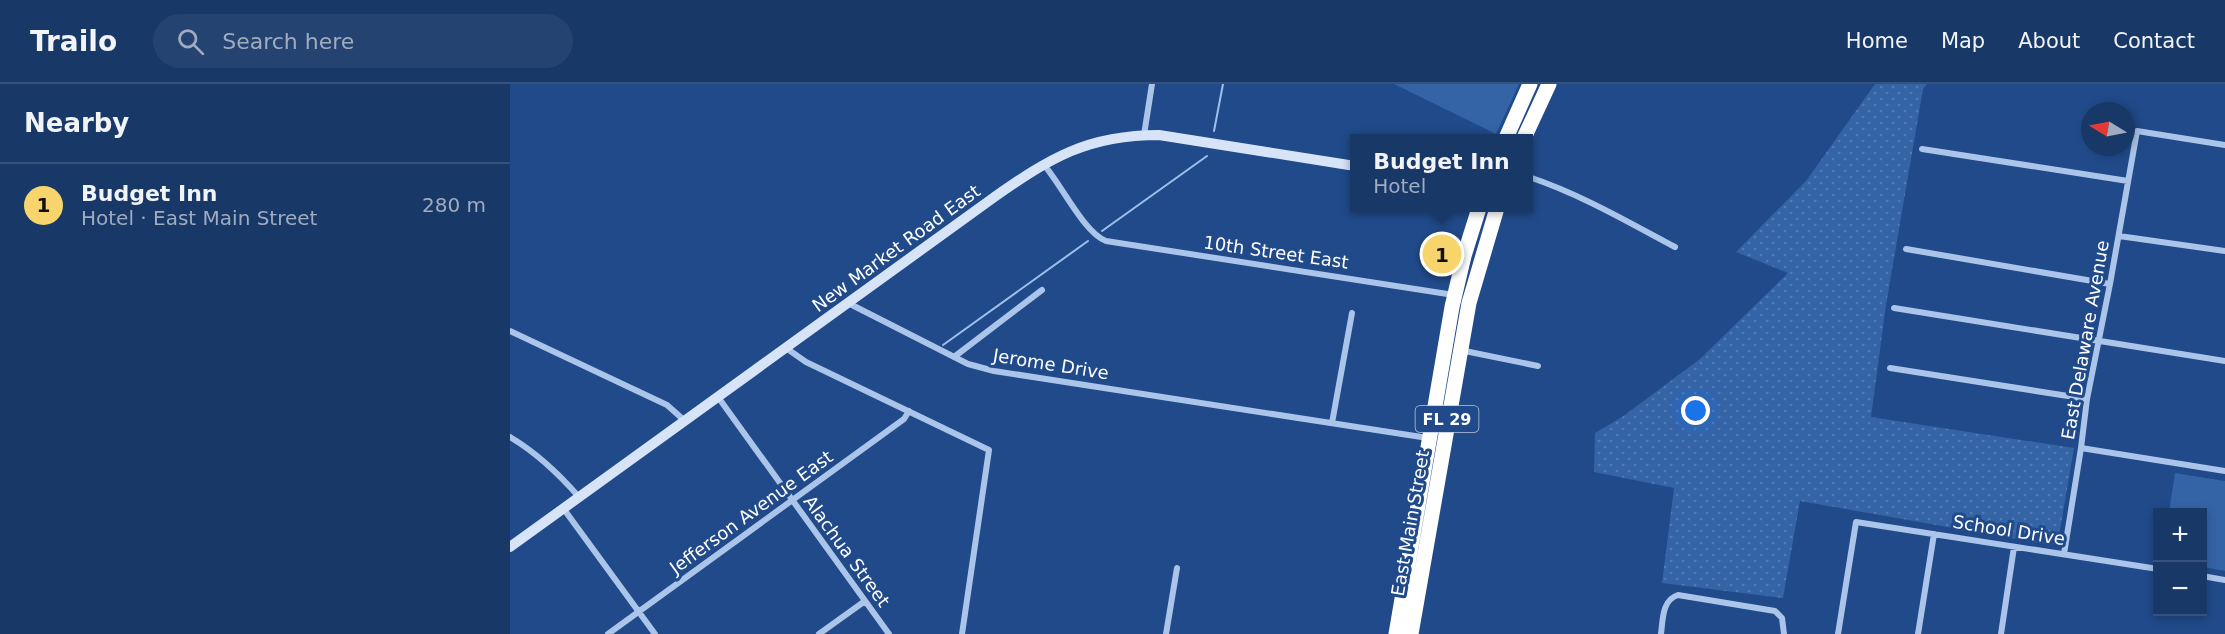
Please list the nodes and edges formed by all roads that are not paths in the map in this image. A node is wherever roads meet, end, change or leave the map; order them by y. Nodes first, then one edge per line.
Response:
1 (1152, 84) edge
2 (1530, 84) edge
3 (1549, 84) edge
4 (1508, 134) edge
5 (1526, 134) edge
6 (1144, 135) junction
7 (2225, 145) edge
8 (1922, 149) dead end
9 (1044, 164) junction
10 (1350, 164) edge
11 (1533, 178) edge
12 (2128, 181) junction
13 (1477, 212) edge
14 (1495, 212) edge
15 (2119, 236) junction
16 (1675, 247) dead end
17 (1906, 249) dead end
18 (2225, 251) edge
19 (2110, 284) junction
20 (1042, 290) dead end
21 (1454, 295) junction
22 (848, 303) junction
23 (1894, 308) dead end
24 (1352, 313) dead end
25 (510, 331) edge
26 (2099, 342) junction
27 (786, 348) junction
28 (1459, 350) junction
29 (954, 357) junction
30 (2225, 361) edge
31 (1538, 366) dead end
32 (1890, 368) dead end
33 (718, 397) junction
34 (2087, 399) junction
35 (909, 411) junction
36 (685, 421) junction
37 (1332, 423) junction
38 (510, 437) edge
39 (1436, 439) junction
40 (2081, 448) junction
41 (2225, 471) edge
42 (579, 497) junction
43 (792, 501) junction
44 (564, 508) junction
45 (1934, 534) junction
46 (510, 547) edge
47 (2014, 547) junction
48 (2064, 554) junction
49 (1177, 568) dead end
50 (2153, 568) edge
51 (2207, 577) edge
52 (2225, 580) edge
53 (866, 601) junction
54 (639, 612) junction
55 (608, 634) edge
56 (655, 634) edge
57 (819, 634) edge
58 (889, 634) edge
59 (962, 634) edge
60 (1166, 634) edge
61 (1396, 634) edge
62 (1411, 634) edge
63 (1661, 634) edge
64 (1784, 634) edge
65 (1838, 634) edge
66 (1918, 634) edge
67 (2001, 634) edge

1 - 6 street
2 - 4 highway
3 - 5 highway
6 - 9 main road, New Market Road East
6 - 10 main road, New Market Road East
7 - 12 street, East Delaware Avenue
8 - 12 street
9 - 21 street, 10th Street East
9 - 22 main road, New Market Road East
11 - 16 street
12 - 15 street, East Delaware Avenue
13 - 21 highway, East Main Street / FL 29
14 - 28 highway, East Main Street / FL 29
15 - 18 street
15 - 19 street, East Delaware Avenue
17 - 19 street
19 - 26 street, East Delaware Avenue
20 - 29 street
21 - 39 highway, East Main Street / FL 29
22 - 27 main road, New Market Road East
22 - 29 street, Jerome Drive
23 - 26 street
24 - 37 street
25 - 36 street
26 - 30 street
26 - 34 street, East Delaware Avenue
27 - 33 main road, New Market Road East
27 - 35 street
28 - 31 street
28 - 39 highway, East Main Street / FL 29
29 - 37 street, Jerome Drive
32 - 34 street
33 - 36 main road, New Market Road East
33 - 43 street, Alachua Street
34 - 40 street, East Delaware Avenue
35 - 43 street, Jefferson Avenue East
35 - 59 street
36 - 42 main road, New Market Road East
37 - 39 street, Jerome Drive
38 - 42 street
39 - 61 highway, East Main Street / FL 29
39 - 62 highway, East Main Street / FL 29
40 - 41 street
40 - 48 street, East Delaware Avenue
42 - 44 main road, New Market Road East
43 - 53 street, Alachua Street
43 - 54 street, Jefferson Avenue East
44 - 46 main road, New Market Road East
44 - 54 street
45 - 47 street, School Drive
45 - 65 street, School Drive
45 - 66 street
47 - 48 street, School Drive
47 - 67 street
48 - 50 street, School Drive
49 - 60 street
51 - 52 street
53 - 57 street
53 - 58 street, Alachua Street
54 - 55 street, Jefferson Avenue East
54 - 56 street
63 - 64 street

